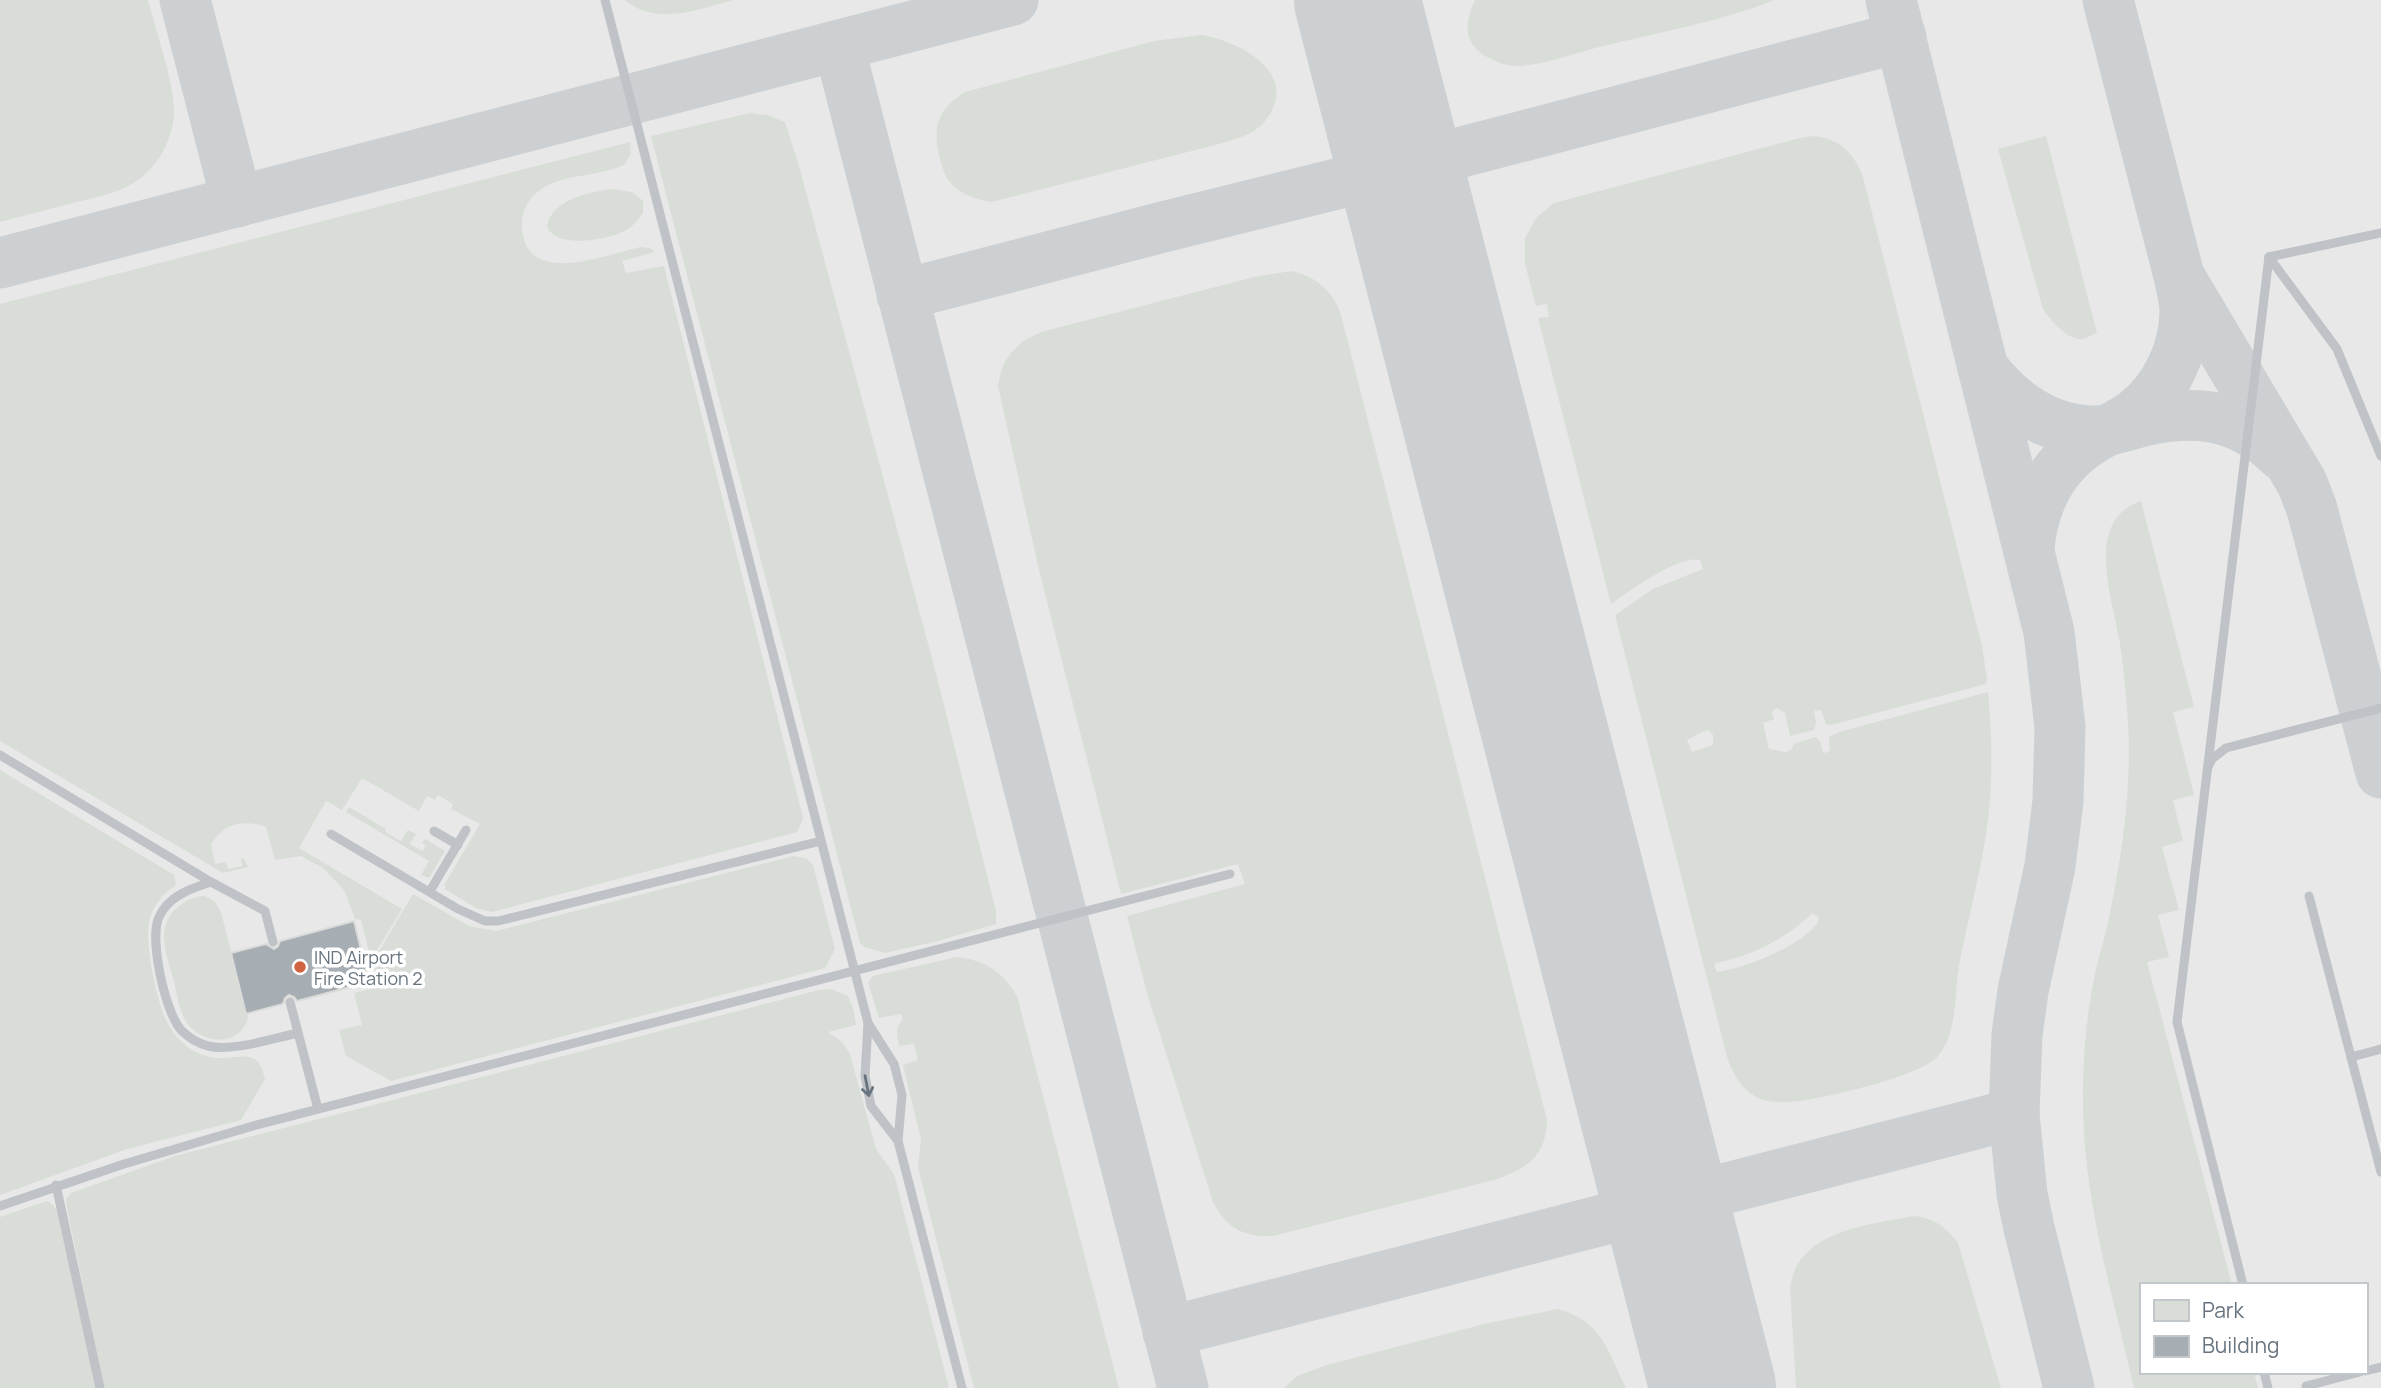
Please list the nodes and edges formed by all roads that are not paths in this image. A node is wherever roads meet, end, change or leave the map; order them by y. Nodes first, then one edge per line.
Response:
1 (604, 0) edge
2 (2381, 233) edge
3 (2269, 257) junction
4 (2381, 456) edge
5 (2381, 708) edge
6 (0, 755) edge
7 (2206, 770) junction
8 (433, 831) dead end
9 (466, 831) dead end
10 (331, 834) dead end
11 (821, 841) junction
12 (458, 845) junction
13 (1230, 874) dead end
14 (211, 882) junction
15 (430, 891) junction
16 (2309, 896) dead end
17 (273, 942) dead end
18 (854, 970) junction
19 (290, 1002) dead end
20 (867, 1023) junction
21 (298, 1033) junction
22 (2381, 1049) edge
23 (2351, 1057) junction
24 (318, 1109) junction
25 (898, 1141) junction
26 (2381, 1172) edge
27 (56, 1185) junction
28 (0, 1206) edge
29 (2243, 1283) edge
30 (2352, 1374) edge
31 (2306, 1386) dead end
32 (100, 1388) edge
33 (962, 1388) edge

1 - 11 lane
2 - 3 lane
3 - 4 lane
3 - 7 lane
5 - 7 lane
6 - 14 lane
7 - 29 lane
8 - 12 lane
9 - 12 lane
10 - 15 lane
11 - 15 lane
11 - 18 lane
12 - 15 lane
13 - 18 lane
14 - 17 lane
14 - 21 lane
16 - 23 lane
18 - 20 lane
18 - 24 lane
19 - 21 lane
20 - 25 lane
20 -> 25 lane
21 - 24 lane
22 - 23 lane
23 - 26 lane
24 - 27 lane
25 - 33 lane
27 - 28 lane
27 - 32 lane
30 - 31 lane

